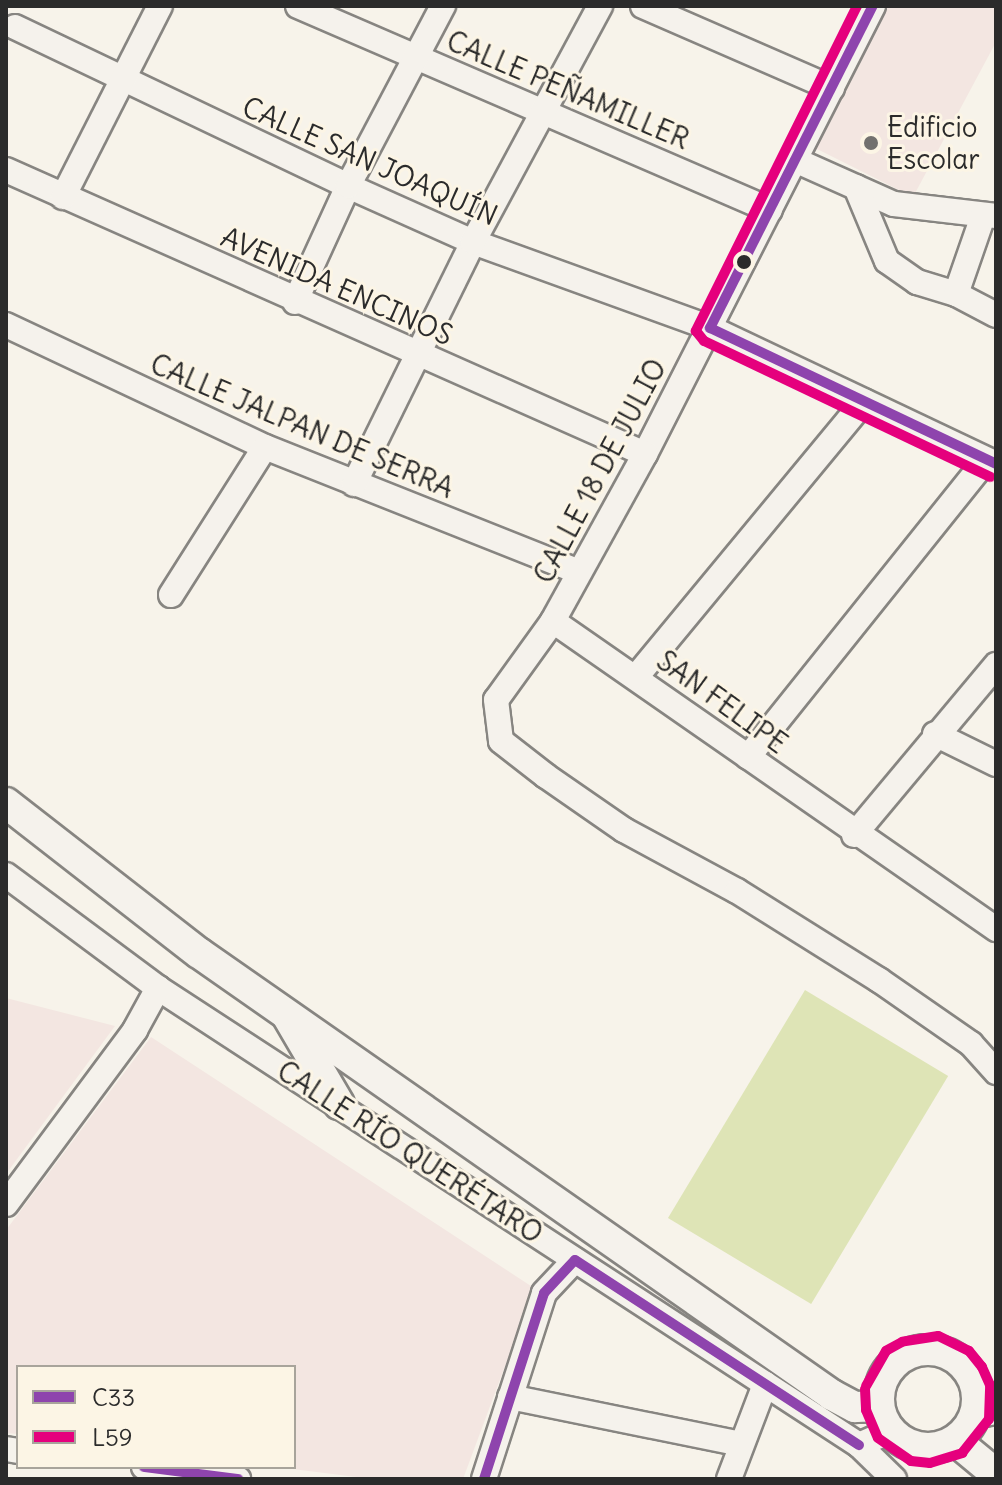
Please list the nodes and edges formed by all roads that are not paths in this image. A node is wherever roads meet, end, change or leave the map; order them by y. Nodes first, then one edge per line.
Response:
1 (160, 6) edge
2 (298, 6) edge
3 (443, 6) edge
4 (600, 6) edge
5 (643, 6) edge
6 (873, 6) edge
7 (15, 27) dead end
8 (417, 57) junction
9 (123, 82) junction
10 (832, 88) junction
11 (543, 111) junction
12 (795, 160) junction
13 (6, 170) edge
14 (348, 186) junction
15 (856, 187) junction
16 (63, 197) junction
17 (770, 210) junction
18 (990, 216) edge
19 (473, 242) junction
20 (956, 294) junction
21 (295, 302) junction
22 (996, 315) edge
23 (6, 325) edge
24 (710, 328) junction
25 (420, 354) junction
26 (864, 401) junction
27 (265, 447) junction
28 (645, 454) junction
29 (991, 462) edge
30 (354, 484) junction
31 (579, 572) junction
32 (171, 595) dead end
33 (553, 621) junction
34 (996, 665) edge
35 (636, 677) junction
36 (935, 734) junction
37 (748, 757) junction
38 (996, 764) edge
39 (6, 803) edge
40 (854, 835) junction
41 (6, 875) edge
42 (996, 929) edge
43 (158, 988) junction
44 (287, 1015) junction
45 (996, 1072) edge
46 (339, 1104) junction
47 (6, 1204) edge
48 (575, 1260) junction
49 (765, 1384) junction
50 (510, 1397) junction
51 (985, 1414) edge
52 (885, 1419) junction
53 (956, 1441) junction
54 (741, 1444) junction
55 (859, 1445) junction
56 (159, 1469) edge
57 (871, 1472) edge
58 (996, 1474) edge
59 (238, 1479) edge
60 (484, 1479) edge
61 (729, 1479) edge
62 (894, 1479) edge

1 - 9 street
2 - 8 street, CALLE PEÑAMILLER
3 - 8 street
4 - 11 street
5 - 10 street
6 - 10 street, CALLE 18 DE JULIO
7 - 9 street, CALLE SAN JOAQUÍN
8 - 11 street, CALLE PEÑAMILLER
8 - 14 street
9 - 14 street, CALLE SAN JOAQUÍN
9 - 16 street
10 - 12 street, CALLE 18 DE JULIO
11 - 17 street, CALLE PEÑAMILLER
11 - 19 street
12 - 15 street
12 - 17 street, CALLE 18 DE JULIO
13 - 16 street, AVENIDA ENCINOS
14 - 19 street, CALLE SAN JOAQUÍN
14 - 21 street
15 - 18 street
15 - 20 street
16 - 21 street, AVENIDA ENCINOS
17 - 24 street, CALLE 18 DE JULIO
18 - 20 street
19 - 24 street, CALLE SAN JOAQUÍN
19 - 25 street
20 - 22 street
21 - 25 street, AVENIDA ENCINOS
23 - 27 street, CALLE JALPAN DE SERRA
24 - 26 street, CALLE SAN JOAQUÍN
24 - 28 street, CALLE 18 DE JULIO
25 - 28 street, AVENIDA ENCINOS
25 - 30 street
26 - 29 street, CALLE SAN JOAQUÍN
26 - 35 street
27 - 30 street, CALLE JALPAN DE SERRA
27 - 32 street
28 - 31 street, CALLE 18 DE JULIO
29 - 37 street
30 - 31 street, CALLE JALPAN DE SERRA
31 - 33 street, CALLE 18 DE JULIO
33 - 35 street, SAN FELIPE
33 - 45 street, CALLE 18 DE JULIO
34 - 36 street
35 - 37 street, SAN FELIPE
36 - 38 street
36 - 40 street
37 - 40 street, SAN FELIPE
39 - 44 main road, CALLE RÍO QUERÉTARO
40 - 42 street, SAN FELIPE
41 - 43 street, CALLE RÍO QUERÉTARO
43 - 46 street, CALLE RÍO QUERÉTARO
43 - 47 street
44 - 46 main road
44 - 52 main road, CALLE RÍO QUERÉTARO
46 - 48 street, CALLE RÍO QUERÉTARO
48 - 49 street, CALLE RÍO QUERÉTARO
48 - 50 street
49 - 54 street
49 - 55 street, CALLE RÍO QUERÉTARO
50 - 54 street
50 - 60 street
51 - 52 main road
51 - 53 main road
52 - 53 main road
52 - 55 street
53 - 58 main road
54 - 61 street
55 - 57 street, CALLE RÍO QUERÉTARO
56 - 59 street
57 - 62 street, CALLE RÍO QUERÉTARO

